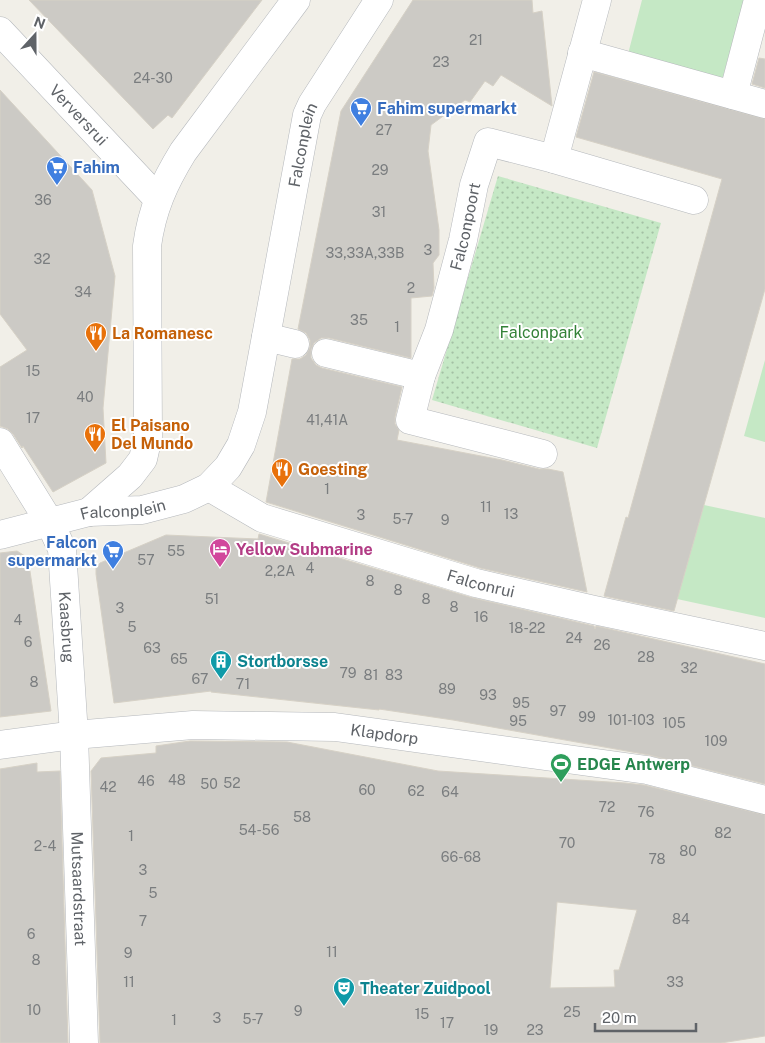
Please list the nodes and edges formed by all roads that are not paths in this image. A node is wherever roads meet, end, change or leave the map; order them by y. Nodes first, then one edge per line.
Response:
1 (296, 0) edge
2 (379, 0) edge
3 (597, 0) edge
4 (758, 0) edge
5 (0, 31) edge
6 (582, 53) junction
7 (733, 95) junction
8 (765, 104) edge
9 (554, 159) junction
10 (158, 199) junction
11 (694, 200) dead end
12 (266, 337) junction
13 (295, 344) dead end
14 (326, 353) dead end
15 (422, 376) junction
16 (0, 442) edge
17 (543, 454) dead end
18 (209, 487) junction
19 (89, 512) junction
20 (50, 523) junction
21 (0, 535) edge
22 (765, 646) edge
23 (74, 735) junction
24 (0, 745) edge
25 (765, 800) edge
26 (84, 1043) edge

1 - 10 street, Falconplein
2 - 12 street, Falconplein
3 - 6 street
4 - 7 street
5 - 10 street, Verversrui
6 - 7 street
6 - 9 street
7 - 8 street
9 - 11 street, Falconpoort
9 - 15 street, Falconpoort
10 - 19 street, Falconplein
12 - 13 street
12 - 18 street, Falconplein
14 - 15 street
15 - 17 street, Falconpoort
16 - 20 street, Kaasbrug
18 - 19 street, Falconplein
18 - 22 street, Falconrui
19 - 20 street
20 - 21 street
20 - 23 street, Kaasbrug
23 - 24 street, Klapdorp
23 - 25 street, Klapdorp
23 - 26 street, Mutsaardstraat

